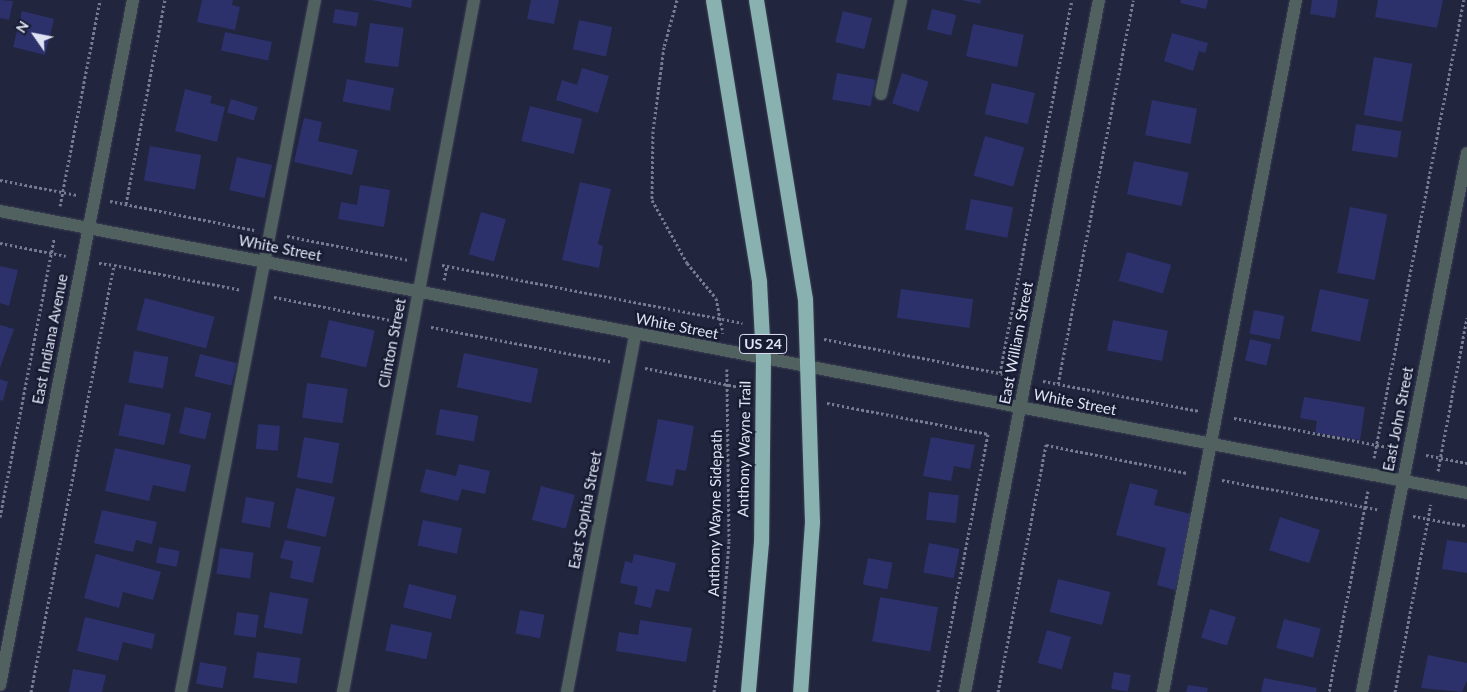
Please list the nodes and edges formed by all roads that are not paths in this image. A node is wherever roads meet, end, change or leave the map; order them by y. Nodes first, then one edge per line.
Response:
1 (132, 0) edge
2 (315, 0) edge
3 (474, 0) edge
4 (713, 0) edge
5 (756, 0) edge
6 (901, 0) edge
7 (1099, 0) edge
8 (1296, 0) edge
9 (881, 94) dead end
10 (1467, 153) edge
11 (0, 211) edge
12 (88, 228) junction
13 (265, 262) junction
14 (419, 292) junction
15 (635, 334) junction
16 (763, 358) junction
17 (806, 367) junction
18 (1020, 408) junction
19 (1211, 443) junction
20 (1403, 480) junction
21 (1467, 493) edge
22 (0, 685) edge
23 (181, 692) edge
24 (343, 692) edge
25 (567, 692) edge
26 (748, 692) edge
27 (800, 692) edge
28 (965, 692) edge
29 (1163, 692) edge
30 (1362, 692) edge

1 - 12 street, East Indiana Avenue
2 - 13 street
3 - 14 street, Clinton Street
4 - 16 highway, Anthony Wayne Trail / US 24
5 - 17 highway, US 24
6 - 9 street
7 - 18 street, East William Street
8 - 19 street
10 - 20 street, East John Street
11 - 12 street, White Street
12 - 13 street, White Street
12 - 22 street, East Indiana Avenue
13 - 14 street, White Street
13 - 23 street
14 - 15 street, White Street
14 - 24 street, Clinton Street
15 - 16 street, White Street
15 - 25 street, East Sophia Street
16 - 17 street, White Street
16 - 26 highway, Anthony Wayne Trail / US 24
17 - 18 street, White Street
17 - 27 highway, US 24
18 - 19 street, White Street
18 - 28 street, East William Street
19 - 20 street, White Street
19 - 29 street
20 - 21 street, White Street
20 - 30 street, East John Street

